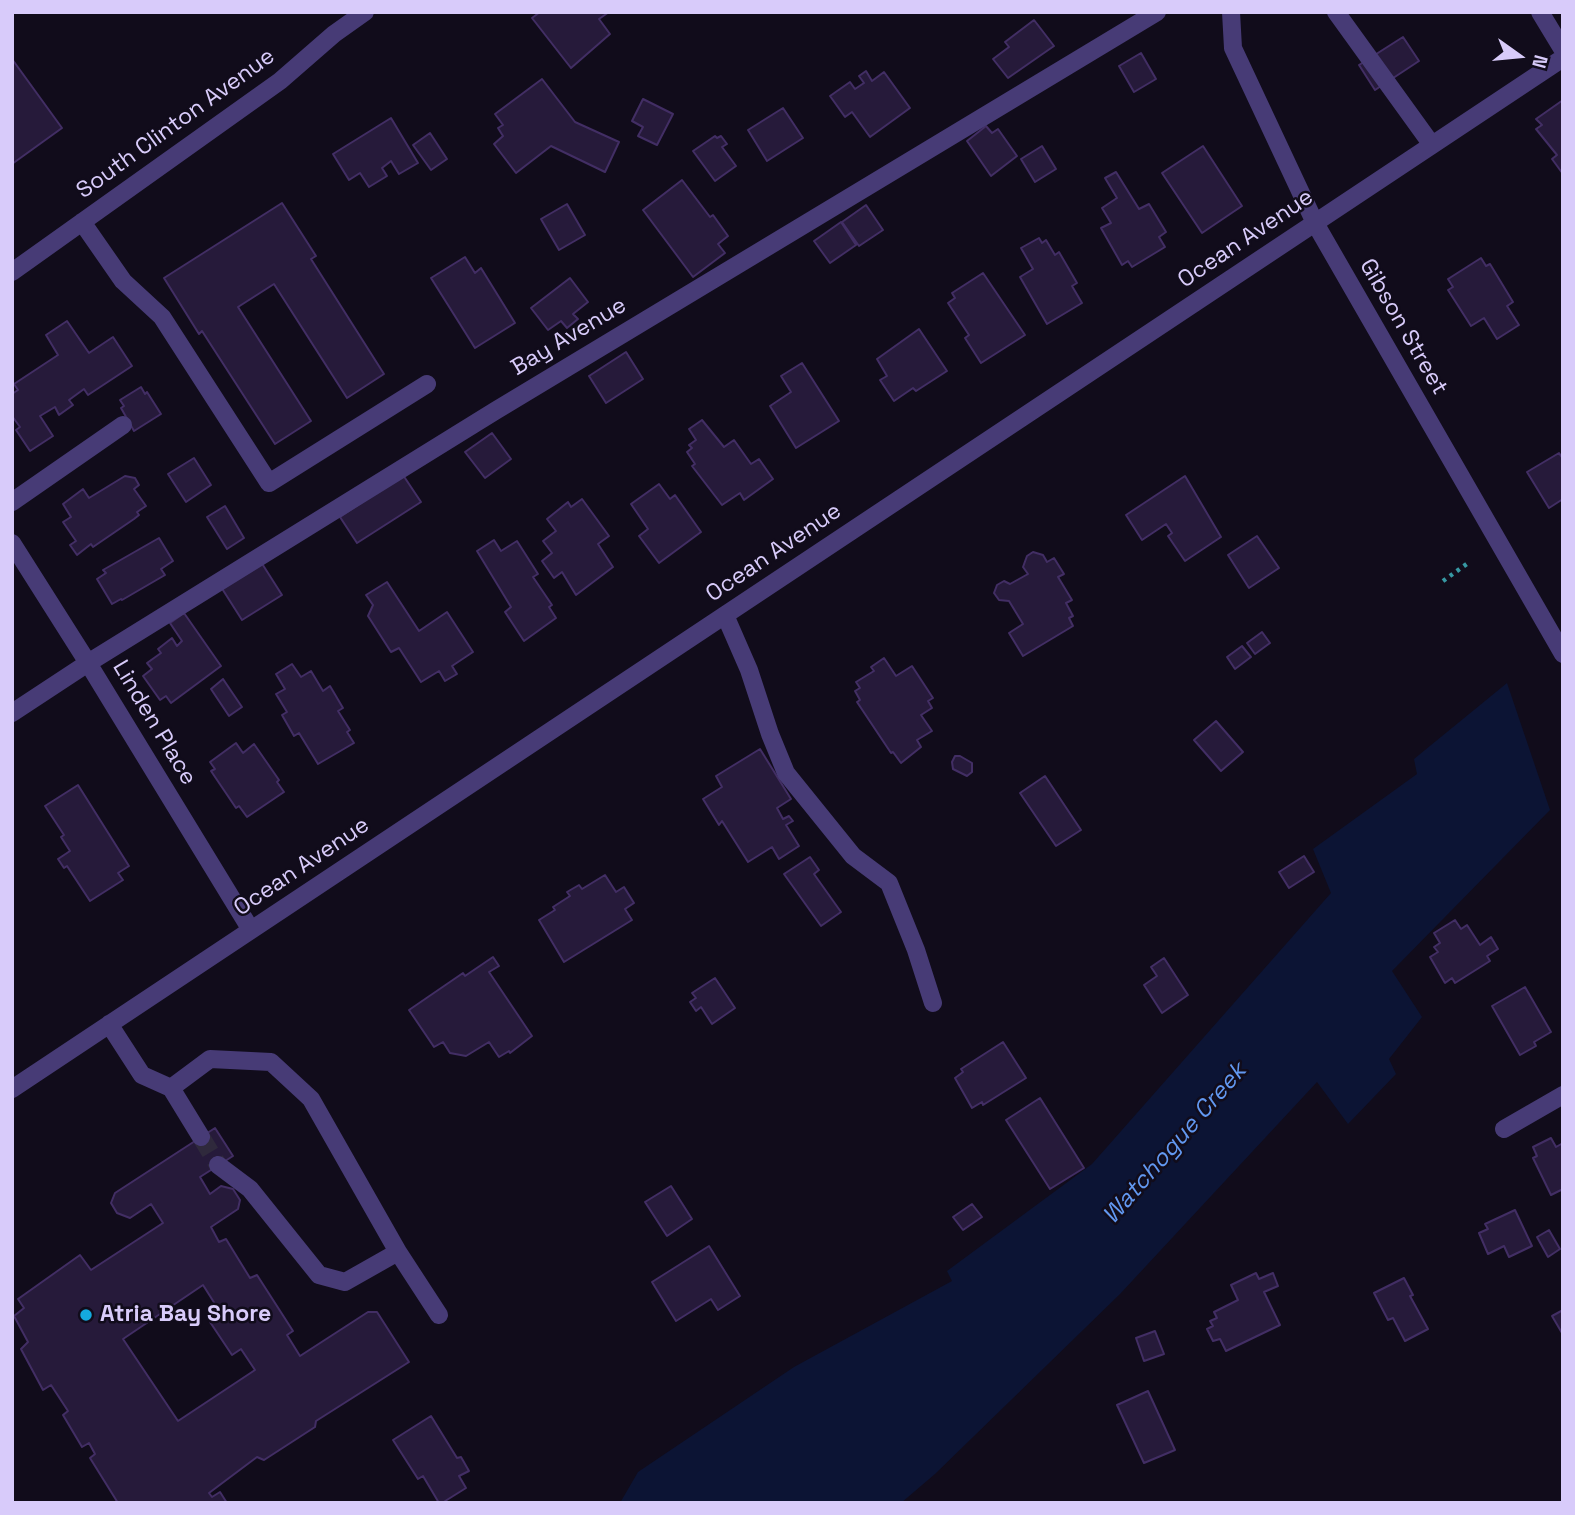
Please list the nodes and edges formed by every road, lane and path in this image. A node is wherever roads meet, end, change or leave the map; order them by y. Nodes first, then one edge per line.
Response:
1 (365, 12) edge
2 (1157, 12) edge
3 (1231, 12) edge
4 (1336, 12) edge
5 (1540, 12) edge
6 (1563, 50) edge
7 (1563, 58) edge
8 (1432, 145) junction
9 (82, 222) junction
10 (1315, 223) junction
11 (12, 272) edge
12 (427, 384) dead end
13 (123, 425) dead end
14 (12, 502) edge
15 (12, 543) edge
16 (1468, 564) dead end
17 (1443, 581) dead end
18 (725, 615) junction
19 (1563, 654) edge
20 (88, 663) junction
21 (12, 713) edge
22 (251, 930) junction
23 (933, 1003) dead end
24 (109, 1024) junction
25 (171, 1088) junction
26 (12, 1089) edge
27 (1563, 1095) edge
28 (1504, 1129) dead end
29 (201, 1137) tunnel mouth
30 (218, 1165) tunnel mouth
31 (398, 1252) junction
32 (439, 1315) dead end

1 - 9 street, South Clinton Avenue
2 - 20 street, Bay Avenue
3 - 10 street, Gibson Street
4 - 8 street
5 - 6 street
7 - 8 street, Ocean Avenue
8 - 10 street, Ocean Avenue
9 - 11 street, South Clinton Avenue
9 - 12 street
10 - 18 street, Ocean Avenue
10 - 19 street, Gibson Street
13 - 14 street
15 - 20 street, Linden Place
16 - 17 path
18 - 22 street, Ocean Avenue
18 - 23 street
20 - 21 street, Bay Avenue
20 - 22 street, Linden Place
22 - 24 street, Ocean Avenue
24 - 25 street
24 - 26 street, Ocean Avenue
25 - 29 street
25 - 31 street
27 - 28 street
30 - 31 street
31 - 32 street

